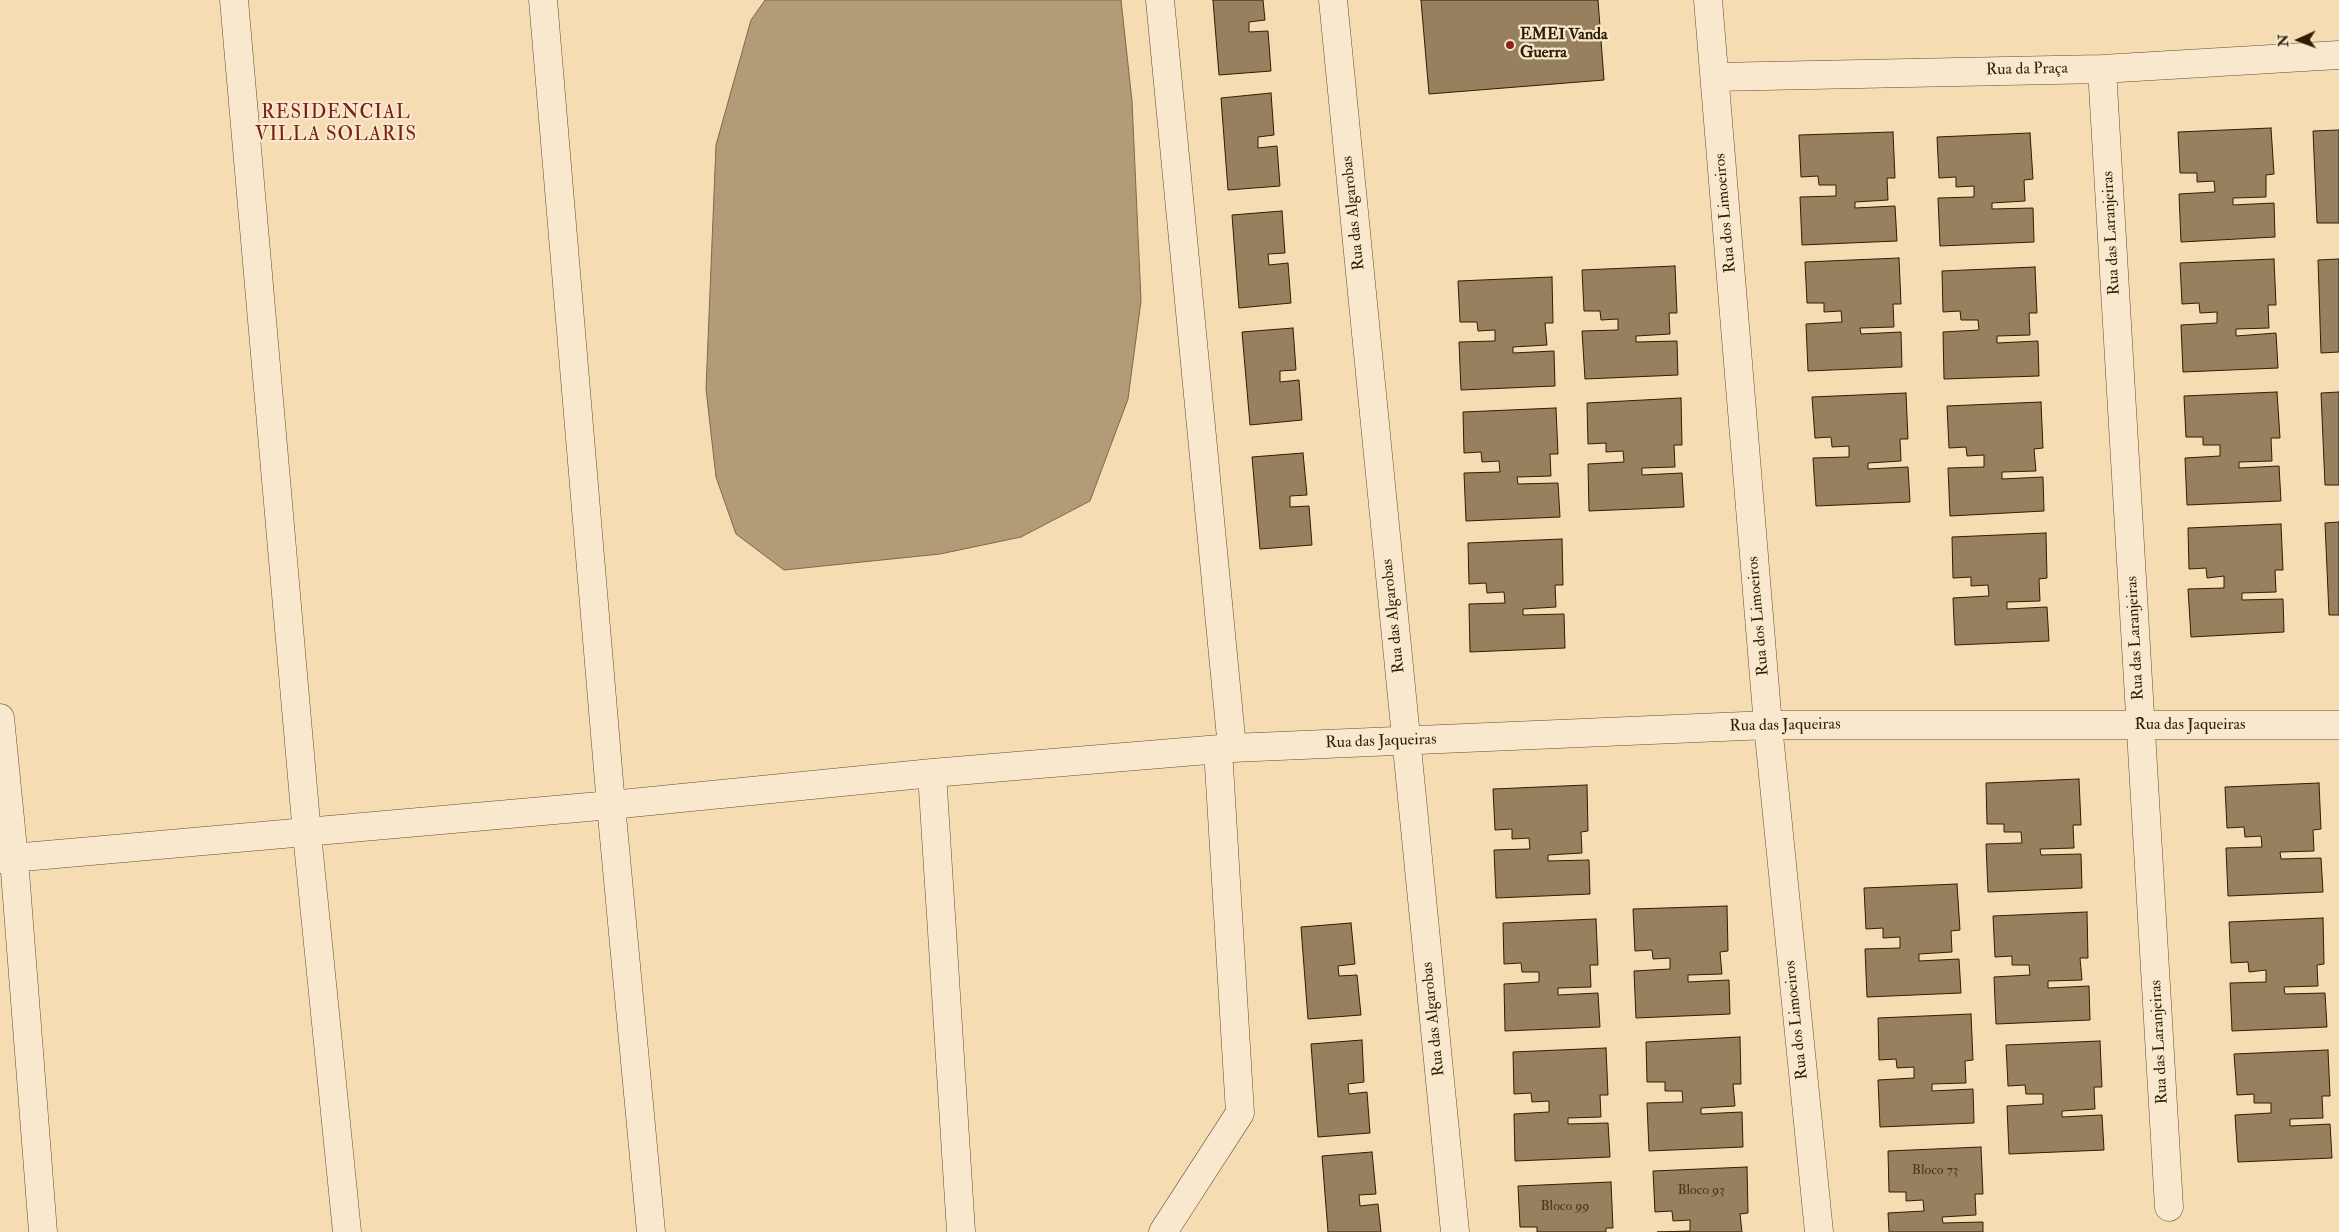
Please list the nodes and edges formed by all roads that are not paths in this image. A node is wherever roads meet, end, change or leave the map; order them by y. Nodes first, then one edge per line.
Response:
1 (234, 0) edge
2 (543, 0) edge
3 (1160, 0) edge
4 (1334, 0) edge
5 (1708, 0) edge
6 (2339, 55) edge
7 (2102, 69) junction
8 (1715, 77) junction
9 (0, 718) edge
10 (1768, 724) junction
11 (2339, 725) edge
12 (2141, 726) junction
13 (1406, 741) junction
14 (1225, 749) junction
15 (932, 773) junction
16 (611, 806) junction
17 (307, 834) junction
18 (7, 859) edge
19 (2169, 1207) dead end
20 (43, 1232) edge
21 (347, 1232) edge
22 (651, 1232) edge
23 (961, 1232) edge
24 (1163, 1232) edge
25 (1455, 1232) edge
26 (1818, 1232) edge

1 - 17 street
2 - 16 street
3 - 14 street
4 - 13 street, Rua das Algarobas
5 - 8 street, Rua dos Limoeiros
6 - 7 street, Rua da Praça
7 - 8 street, Rua da Praça
7 - 12 street, Rua das Laranjeiras
8 - 10 street, Rua dos Limoeiros
9 - 18 street
10 - 12 street, Rua das Jaqueiras
10 - 13 street, Rua das Jaqueiras
10 - 26 street, Rua dos Limoeiros
11 - 12 street, Rua das Jaqueiras
12 - 19 street, Rua das Laranjeiras
13 - 14 street, Rua das Jaqueiras
13 - 25 street, Rua das Algarobas
14 - 15 street, Rua das Jaqueiras
14 - 24 street
15 - 16 street, Rua das Jaqueiras
15 - 23 street
16 - 17 street, Rua das Jaqueiras
16 - 22 street
17 - 18 street, Rua das Jaqueiras
17 - 21 street
18 - 20 street

